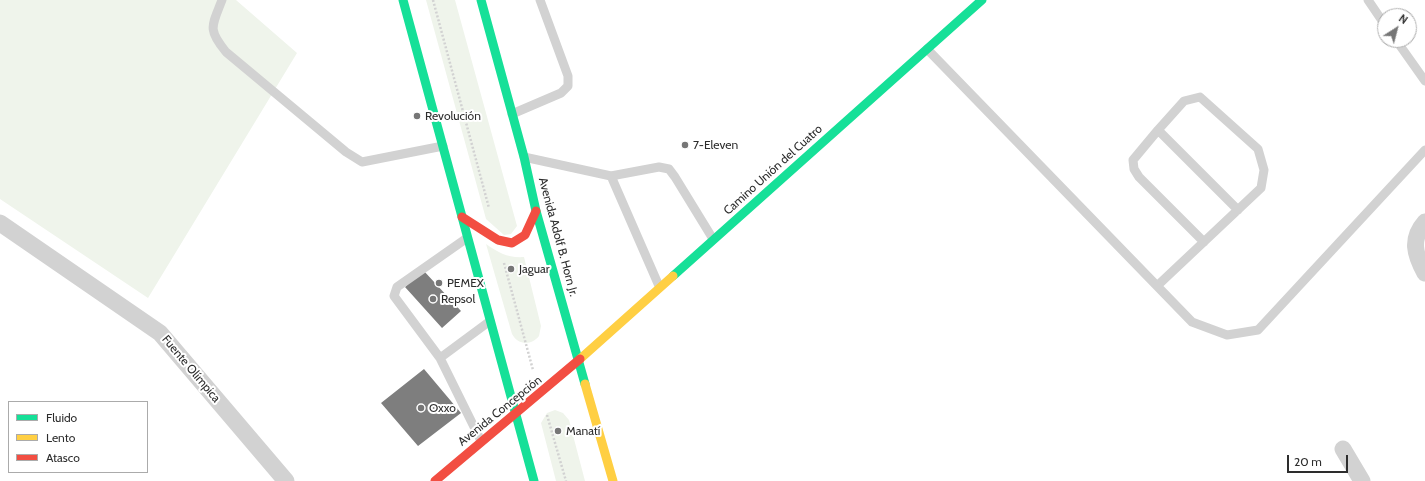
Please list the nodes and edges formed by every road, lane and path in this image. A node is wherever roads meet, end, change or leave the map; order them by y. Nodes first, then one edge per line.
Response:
1 (222, 0) edge
2 (403, 0) edge
3 (480, 0) edge
4 (540, 0) edge
5 (982, 0) edge
6 (1368, 0) edge
7 (1377, 13) edge
8 (1402, 48) edge
9 (927, 49) junction
10 (1425, 81) edge
11 (512, 114) junction
12 (1158, 130) junction
13 (443, 146) junction
14 (1425, 150) edge
15 (524, 157) junction
16 (611, 176) junction
17 (1238, 210) junction
18 (536, 211) junction
19 (462, 217) junction
20 (1425, 222) edge
21 (0, 223) edge
22 (467, 238) junction
23 (713, 239) junction
24 (1204, 242) junction
25 (1425, 273) edge
26 (659, 286) junction
27 (1157, 286) junction
28 (490, 321) junction
29 (440, 358) junction
30 (580, 359) junction
31 (515, 412) junction
32 (481, 440) junction
33 (1344, 449) dead end
34 (286, 481) edge
35 (435, 481) edge
36 (534, 481) edge
37 (613, 481) edge
38 (1362, 481) edge

1 - 13 lane
2 - 13 main road
3 - 11 main road, Avenida Adolf B. Horn Jr.
4 - 11 lane
5 - 9 main road, Camino Unión del Cuatro
6 - 7 lane
8 - 10 lane
9 - 23 main road, Camino Unión del Cuatro
9 - 27 lane
11 - 15 main road, Avenida Adolf B. Horn Jr.
12 - 17 lane
12 - 17 lane
12 - 24 lane
13 - 19 main road
14 - 27 lane
15 - 16 lane
15 - 18 main road, Avenida Adolf B. Horn Jr.
16 - 23 lane
16 - 26 lane
17 - 24 lane
18 - 19 main road
18 - 30 main road, Avenida Adolf B. Horn Jr.
19 - 22 main road
20 - 25 street
21 - 34 street, Fuente Olímpica
22 - 28 main road
22 - 29 lane
23 - 26 main road, Camino Unión del Cuatro
24 - 27 lane
26 - 30 main road, Camino Unión del Cuatro
28 - 29 lane
28 - 31 main road
29 - 32 lane
30 - 31 main road, Avenida Concepción
30 - 37 main road, Avenida Adolf B. Horn Jr.
31 - 32 main road, Avenida Concepción
31 - 36 main road
32 - 35 main road, Avenida Concepción
33 - 38 street

